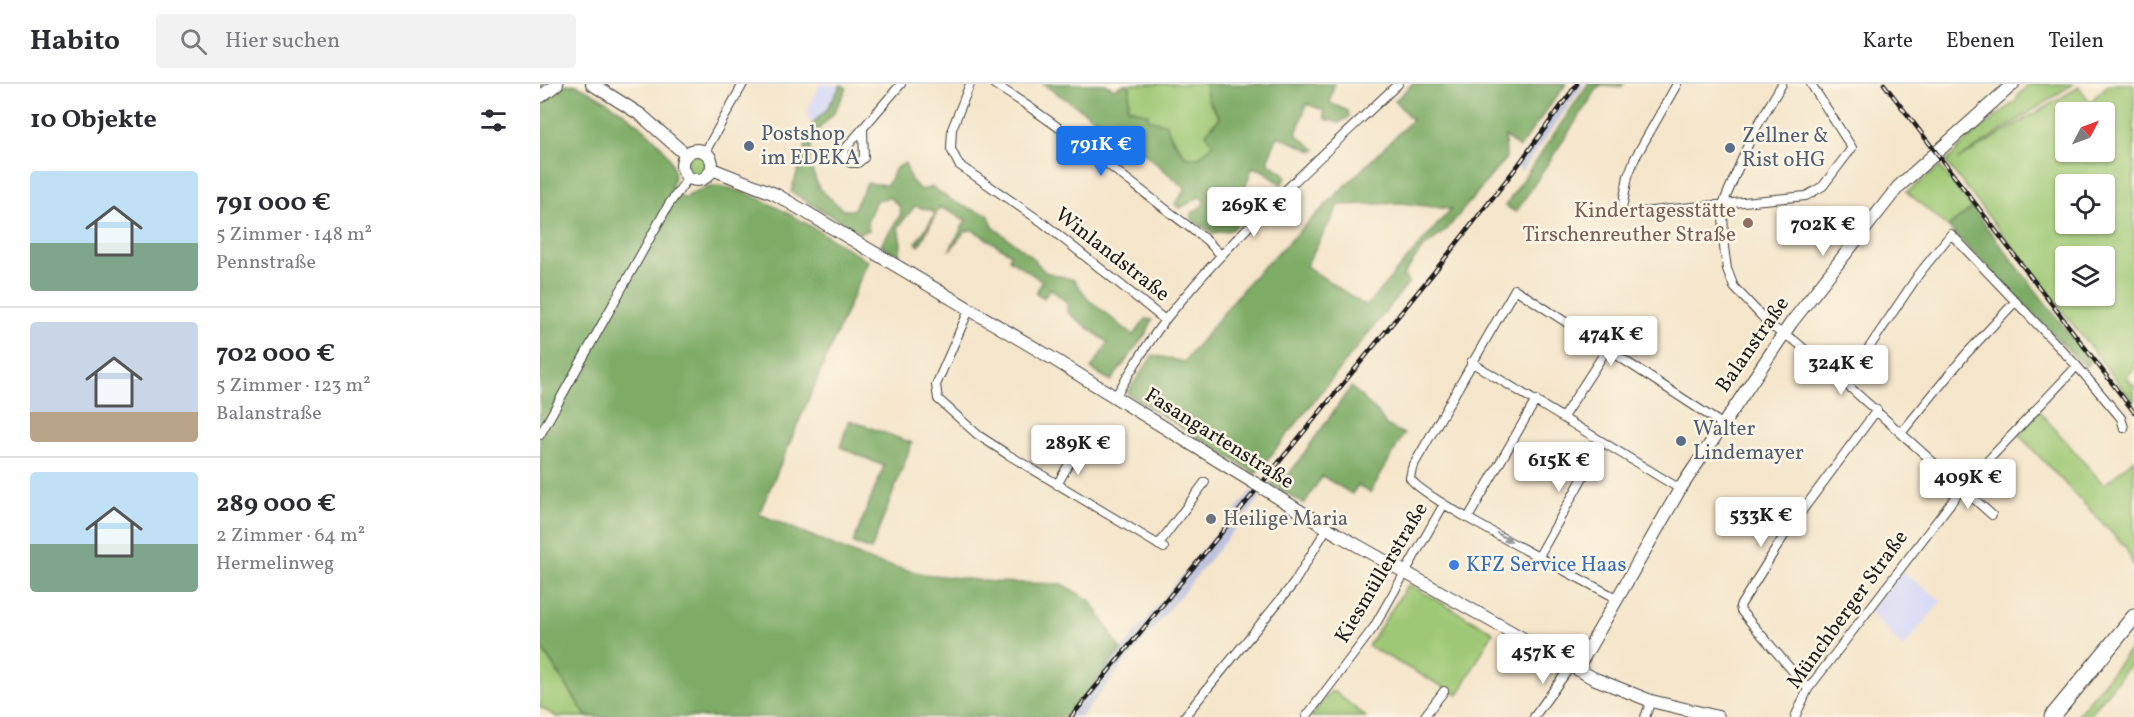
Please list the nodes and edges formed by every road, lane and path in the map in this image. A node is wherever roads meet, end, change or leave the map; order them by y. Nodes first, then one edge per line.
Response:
1 (557, 84) edge
2 (592, 84) edge
3 (743, 84) edge
4 (901, 84) edge
5 (970, 84) edge
6 (994, 84) edge
7 (1398, 84) edge
8 (1677, 84) edge
9 (1782, 84) edge
10 (1811, 84) edge
11 (2013, 84) edge
12 (544, 91) edge
13 (863, 130) dead end
14 (705, 152) junction
15 (686, 155) junction
16 (712, 169) junction
17 (688, 177) junction
18 (1724, 204) junction
19 (1221, 255) junction
20 (2015, 302) junction
21 (969, 310) junction
22 (1165, 320) junction
23 (1783, 334) junction
24 (1607, 349) junction
25 (1472, 362) junction
26 (2077, 366) junction
27 (1845, 383) junction
28 (1115, 398) junction
29 (1536, 400) junction
30 (1877, 410) junction
31 (1563, 417) junction
32 (1722, 424) junction
33 (2124, 428) dead end
34 (1902, 432) junction
35 (540, 435) edge
36 (1602, 443) junction
37 (1075, 453) dead end
38 (1205, 482) dead end
39 (1057, 485) junction
40 (1963, 487) junction
41 (1680, 489) junction
42 (1444, 504) junction
43 (1992, 515) dead end
44 (1468, 518) junction
45 (1327, 528) junction
46 (1539, 556) junction
47 (1406, 573) junction
48 (1616, 598) junction
49 (2134, 616) edge
50 (2134, 633) edge
51 (1574, 667) junction
52 (1808, 689) junction
53 (1444, 691) dead end
54 (1651, 701) junction
55 (1184, 717) edge
56 (1306, 717) edge
57 (1424, 717) edge
58 (1534, 717) edge
59 (1645, 717) edge
60 (1718, 717) edge
61 (1795, 717) edge
62 (2052, 717) edge
63 (2065, 717) edge

1 - 12 street
2 - 15 street
3 - 14 street
4 - 13 street
5 - 22 street, Winlandstraße
6 - 19 street
7 - 19 street
8 - 18 street
9 - 18 street
10 - 18 street
11 - 23 street, Balanstraße
14 - 15 street
14 - 16 street
15 - 17 street
16 - 17 street
16 - 21 street, Fasangartenstraße
17 - 35 street
18 - 23 street
19 - 22 street
20 - 26 street
20 - 27 street
20 - 34 street
21 - 28 street, Fasangartenstraße
21 - 39 street
22 - 28 street
23 - 27 street
23 - 32 street, Balanstraße
24 - 25 street
24 - 31 street
24 - 32 street
25 - 29 street
25 - 42 street
26 - 33 street
26 - 40 street, Münchberger Straße
27 - 30 street
28 - 45 street, Fasangartenstraße
29 - 31 street
29 - 44 street
30 - 34 street
30 - 52 street
31 - 36 street
32 - 41 street, Balanstraße
34 - 40 street
36 - 41 street
36 - 46 street
37 - 39 street
38 - 39 street
40 - 43 street
40 - 52 street, Münchberger Straße
41 - 48 street, Balanstraße
42 - 44 street
42 - 47 street, Kiesmüllerstraße
44 -> 46 street
45 - 47 street, Fasangartenstraße
45 - 55 street
46 - 48 street
47 - 51 street, Fasangartenstraße
47 - 56 street, Kiesmüllerstraße
48 - 51 street, Balanstraße
49 - 62 highway
50 - 63 highway
51 - 54 street, Fasangartenstraße
51 - 58 street, Balanstraße
52 - 61 street, Münchberger Straße
53 - 57 street
54 - 59 street
54 - 60 street, Fasangartenstraße

